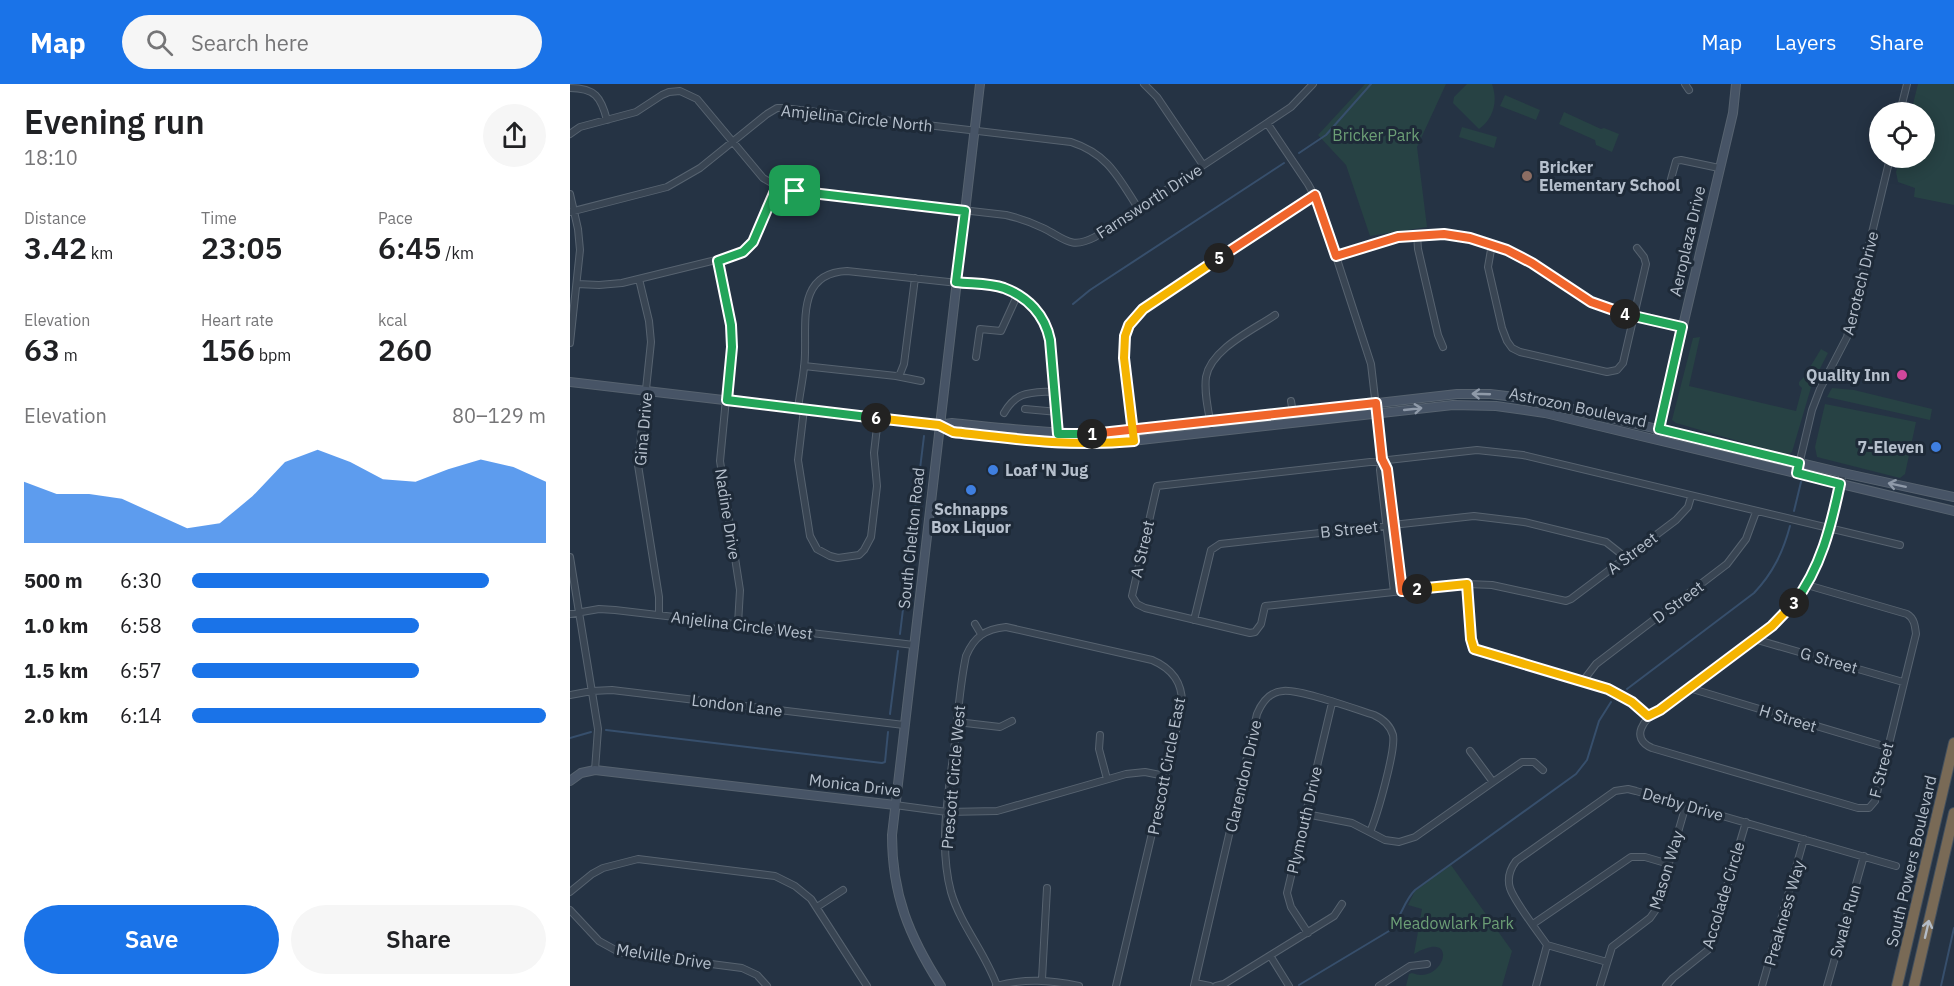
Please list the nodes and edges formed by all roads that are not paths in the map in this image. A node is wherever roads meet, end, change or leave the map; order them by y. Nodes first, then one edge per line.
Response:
1 (980, 84) edge
2 (1144, 84) edge
3 (1313, 84) edge
4 (1736, 84) edge
5 (1907, 84) edge
6 (570, 88) edge
7 (1902, 102) edge
8 (607, 120) junction
9 (1267, 123) junction
10 (975, 131) junction
11 (570, 134) edge
12 (732, 142) junction
13 (1203, 165) junction
14 (1719, 168) junction
15 (1888, 168) edge
16 (1671, 179) dead end
17 (777, 186) junction
18 (570, 194) edge
19 (1315, 195) junction
20 (1138, 208) junction
21 (965, 211) junction
22 (572, 212) edge
23 (1417, 235) junction
24 (1492, 244) junction
25 (1637, 248) dead end
26 (1336, 256) junction
27 (718, 261) junction
28 (915, 278) junction
29 (639, 279) junction
30 (956, 282) junction
31 (577, 284) junction
32 (1017, 296) junction
33 (1275, 315) dead end
34 (1633, 316) junction
35 (1682, 327) junction
36 (570, 343) edge
37 (1443, 347) dead end
38 (976, 357) dead end
39 (804, 366) junction
40 (896, 376) junction
41 (921, 381) dead end
42 (570, 382) edge
43 (646, 391) junction
44 (1055, 391) junction
45 (727, 400) junction
46 (1291, 401) dead end
47 (1376, 403) junction
48 (801, 409) junction
49 (1025, 409) dead end
50 (1058, 412) junction
51 (1004, 413) dead end
52 (1293, 413) junction
53 (1377, 413) junction
54 (878, 418) junction
55 (1210, 422) junction
56 (939, 425) junction
57 (1659, 429) junction
58 (1133, 431) junction
59 (1212, 433) junction
60 (1058, 434) junction
61 (1656, 439) junction
62 (1134, 441) junction
63 (1382, 459) junction
64 (1799, 463) junction
65 (1797, 473) junction
66 (1843, 473) junction
67 (1840, 484) junction
68 (1691, 496) junction
69 (1954, 497) edge
70 (1756, 512) junction
71 (1954, 512) edge
72 (1390, 525) junction
73 (1830, 528) junction
74 (1900, 545) dead end
75 (570, 557) edge
76 (1625, 557) junction
77 (1467, 584) junction
78 (1807, 585) junction
79 (1402, 591) junction
80 (1394, 592) junction
81 (579, 613) junction
82 (570, 614) edge
83 (659, 615) junction
84 (1920, 617) dead end
85 (1194, 620) junction
86 (1914, 621) junction
87 (738, 624) junction
88 (975, 624) dead end
89 (981, 634) junction
90 (1754, 639) junction
91 (914, 645) junction
92 (1185, 673) dead end
93 (1177, 679) junction
94 (1583, 681) junction
95 (1903, 682) junction
96 (1266, 688) dead end
97 (1689, 688) junction
98 (592, 691) junction
99 (570, 695) edge
100 (1271, 695) junction
101 (1332, 703) junction
102 (1648, 716) junction
103 (957, 722) junction
104 (1012, 722) dead end
105 (904, 725) junction
106 (1100, 735) dead end
107 (1954, 743) edge
108 (1887, 747) junction
109 (1470, 751) dead end
110 (595, 770) junction
111 (1542, 770) dead end
112 (1166, 776) junction
113 (1107, 779) junction
114 (570, 781) edge
115 (1493, 782) junction
116 (895, 805) junction
117 (1686, 805) junction
118 (947, 812) junction
119 (1306, 813) junction
120 (1954, 813) edge
121 (1746, 822) junction
122 (1370, 832) junction
123 (1804, 839) junction
124 (1864, 856) junction
125 (1669, 864) junction
126 (1896, 866) dead end
127 (1047, 888) dead end
128 (843, 890) dead end
129 (570, 892) edge
130 (1342, 903) dead end
131 (817, 907) junction
132 (570, 910) edge
133 (1533, 924) junction
134 (1308, 933) junction
135 (1547, 945) junction
136 (1271, 957) junction
137 (1607, 962) junction
138 (1427, 964) dead end
139 (1042, 979) junction
140 (1194, 984) edge
141 (766, 986) edge
142 (867, 986) edge
143 (941, 986) edge
144 (996, 986) edge
145 (1079, 986) edge
146 (1116, 986) edge
147 (1210, 986) edge
148 (1215, 986) edge
149 (1289, 986) edge
150 (1379, 986) edge
151 (1536, 986) edge
152 (1600, 986) edge
153 (1666, 986) edge
154 (1762, 986) edge
155 (1827, 986) edge
156 (1898, 986) edge
157 (1914, 986) edge

1 - 10 main road, South Chelton Road
2 - 13 street
3 - 9 street, Farnsworth Drive
4 - 14 main road, Aeroplaza Drive
5 - 7 street
6 - 8 street
8 - 11 street
8 - 12 street
9 - 13 street, Farnsworth Drive
9 - 19 street
10 - 12 street, Amjelina Circle North
10 - 20 street, Amjelina Circle North
10 - 21 main road, South Chelton Road
12 - 17 street
12 - 22 street, Amjelina Circle North
13 - 20 street, Farnsworth Drive
14 - 16 street
14 - 35 main road, Aeroplaza Drive
15 - 64 street, Aerotech Drive
17 - 21 street, Farnsworth Drive
17 - 27 street
18 - 22 street
19 - 26 street
19 - 58 street
20 - 21 street, Farnsworth Drive
21 - 30 main road, South Chelton Road
22 - 31 street
23 - 24 street
23 - 26 street
23 - 37 street
24 - 34 street
24 - 34 street
25 - 34 street
26 - 47 street
27 - 29 street
27 - 45 street, Nadine Drive
28 - 30 street
28 - 39 street
28 - 40 street
29 - 31 street
29 - 43 street, Gina Drive
30 - 32 street
30 - 56 main road, South Chelton Road
31 - 36 street
32 - 38 street
32 - 44 street
33 - 55 street
34 - 35 street
35 - 57 main road, Aeroplaza Drive
39 - 40 street
39 - 48 street
40 - 41 street
42 - 43 main road, Astrozon Boulevard
43 - 45 main road, Astrozon Boulevard
43 - 83 street, Gina Drive
44 - 50 street
44 - 51 street
45 - 48 main road, Astrozon Boulevard
45 - 87 street, Nadine Drive
46 - 52 street
47 - 52 main road, Astrozon Boulevard
47 - 53 street
57 -> 47 main road, Astrozon Boulevard
48 - 54 main road, Astrozon Boulevard
48 - 54 street
49 - 50 street
50 - 60 street
52 - 55 main road, Astrozon Boulevard
53 - 59 main road, Astrozon Boulevard
53 -> 61 main road, Astrozon Boulevard
53 - 63 street
54 - 56 main road, Astrozon Boulevard
55 - 58 main road, Astrozon Boulevard
55 - 59 street
56 - 60 main road, Astrozon Boulevard
56 - 62 main road, Astrozon Boulevard
56 - 91 main road, South Chelton Road
57 - 61 main road, Aeroplaza Drive
57 - 64 main road, Astrozon Boulevard
58 - 60 main road, Astrozon Boulevard
58 - 62 street
59 - 62 main road, Astrozon Boulevard
61 - 65 main road, Astrozon Boulevard
63 - 68 street, A Street
63 - 72 street
63 - 85 street, A Street
64 - 65 street, Aerotech Drive
64 - 66 main road, Astrozon Boulevard
65 - 67 main road, Astrozon Boulevard
66 - 67 street
69 -> 66 main road, Astrozon Boulevard
67 - 71 main road, Astrozon Boulevard
67 - 73 street
68 - 70 street, A Street
68 - 76 street, A Street
70 - 73 street, A Street
70 - 94 street, D Street
72 - 76 street, B Street
72 - 79 street
72 - 80 street
72 - 85 street, B Street
73 - 74 street, A Street
73 - 78 street
75 - 81 street
76 - 77 street, A Street
77 - 79 street, A Street
77 - 94 street
78 - 86 street
78 - 90 street
79 - 80 street, A Street
80 - 85 street, A Street
81 - 82 street, Anjelina Circle West
81 - 83 street, Anjelina Circle West
81 - 98 street
83 - 87 street, Anjelina Circle West
84 - 86 street
86 - 95 street, F Street
87 - 91 street, Anjelina Circle West
88 - 89 street
89 - 93 street, Prescott Circle East
89 - 103 street, Prescott Circle West
90 - 95 street, G Street
90 - 97 street
91 - 105 main road, South Chelton Road
92 - 93 street
93 - 112 street, Prescott Circle East
94 - 102 street
95 - 108 street, F Street
96 - 100 street
97 - 102 street
97 - 108 street, H Street
98 - 99 street, London Lane
98 - 105 street, London Lane
98 - 110 street
100 - 101 street
100 - 140 street, Clarendon Drive
101 - 119 street, Plymouth Drive
101 - 122 street
102 - 108 street, F Street
103 - 104 street
103 - 118 street, Prescott Circle West
105 - 116 main road, South Chelton Road
106 - 113 street
107 - 156 highway, South Powers Boulevard
109 - 115 street
110 - 114 main road
110 - 116 main road, Monica Drive
111 - 115 street
112 - 113 street, Monica Drive
112 - 146 street, Prescott Circle East
113 - 118 street, Monica Drive
115 - 122 street
116 - 118 street, Monica Drive
116 - 143 main road, South Chelton Road
117 - 121 street, Derby Drive
117 - 125 street, Mason Way
117 - 133 street, Derby Drive
118 - 144 street, Prescott Circle West
119 - 122 street
119 - 134 street, Plymouth Drive
157 -> 120 highway, South Powers Boulevard
121 - 123 street, Derby Drive
121 - 153 street, Accolade Circle
123 - 124 street, Derby Drive
123 - 154 street, Preakness Way
124 - 126 street, Derby Drive
124 - 155 street, Swale Run
125 - 133 street
125 - 137 street, Mason Way
127 - 139 street
128 - 131 street
129 - 131 street
130 - 134 street
131 - 142 street
132 - 141 street, Melville Drive
133 - 135 street, Derby Drive
134 - 136 street
135 - 137 street
135 - 151 street
136 - 148 street
136 - 149 street
137 - 152 street, Mason Way
138 - 150 street
139 - 144 street
139 - 145 street
140 - 147 street

